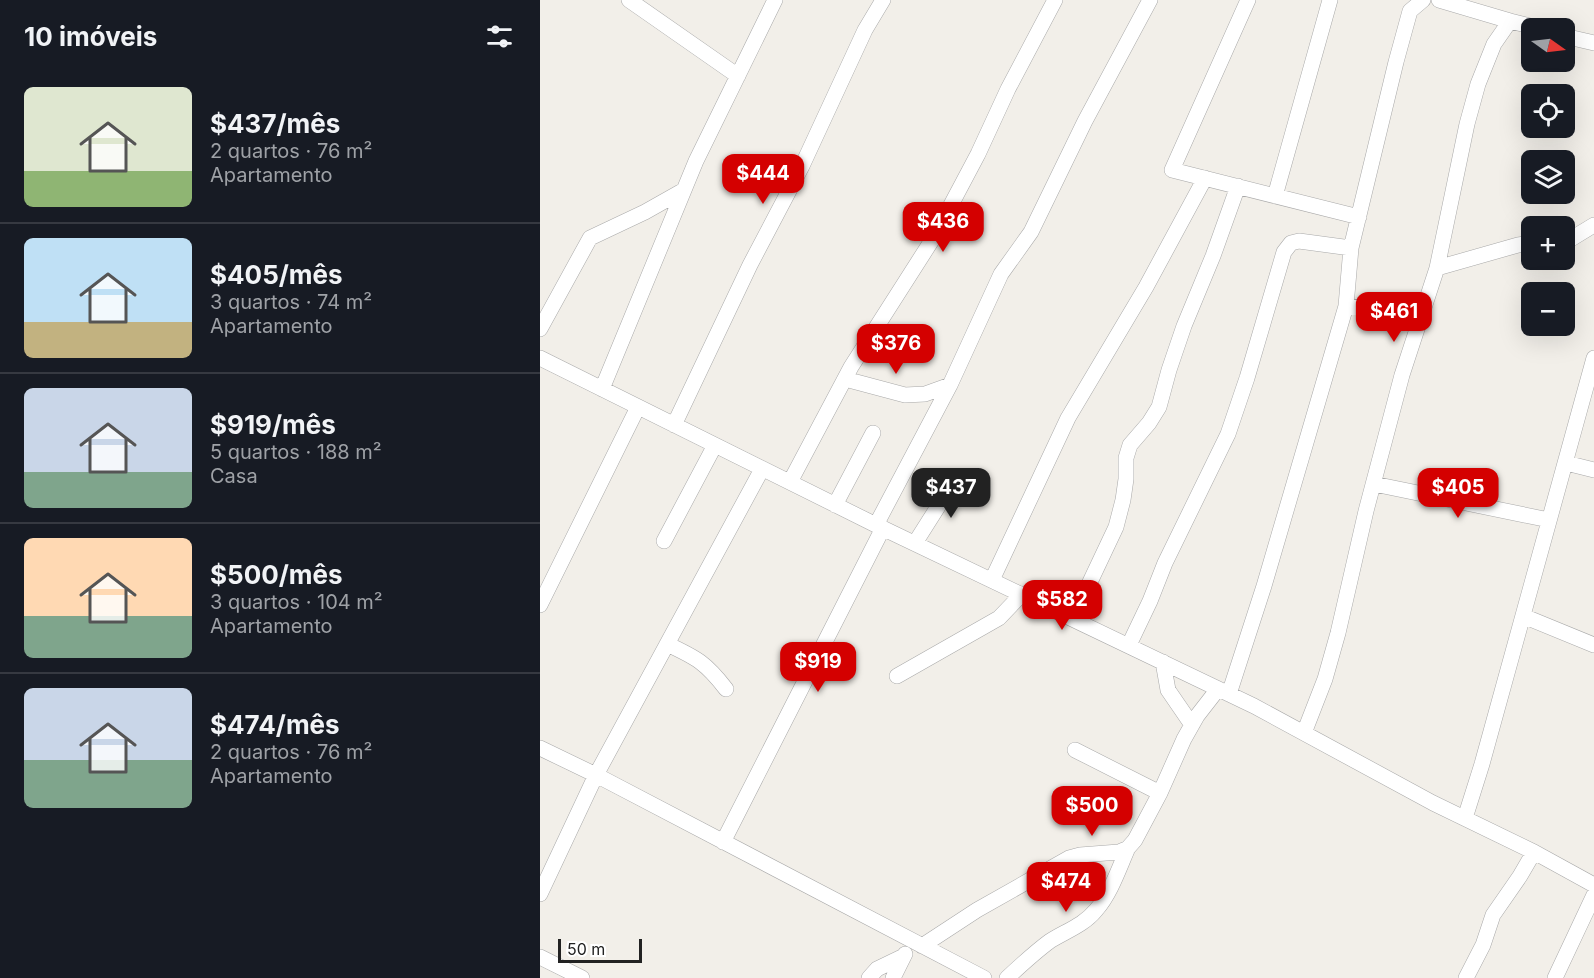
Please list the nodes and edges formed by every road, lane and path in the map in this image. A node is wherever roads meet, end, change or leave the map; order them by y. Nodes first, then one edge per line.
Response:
1 (629, 0) edge
2 (775, 0) edge
3 (883, 0) edge
4 (1055, 0) edge
5 (1150, 0) edge
6 (1248, 0) edge
7 (1330, 0) edge
8 (1422, 0) edge
9 (1439, 0) edge
10 (1510, 21) junction
11 (1521, 24) edge
12 (1575, 39) edge
13 (1594, 43) edge
14 (738, 76) junction
15 (1204, 178) junction
16 (1238, 186) junction
17 (684, 190) junction
18 (1275, 196) junction
19 (1359, 217) junction
20 (1594, 225) edge
21 (1575, 237) edge
22 (1521, 245) edge
23 (1351, 248) junction
24 (1437, 268) junction
25 (1346, 306) junction
26 (1422, 314) junction
27 (540, 329) edge
28 (540, 357) edge
29 (1593, 365) edge
30 (845, 379) junction
31 (950, 385) junction
32 (602, 389) junction
33 (638, 407) junction
34 (674, 425) junction
35 (873, 433) dead end
36 (715, 445) junction
37 (1566, 463) junction
38 (762, 469) junction
39 (1594, 470) edge
40 (790, 482) junction
41 (977, 482) dead end
42 (1374, 484) junction
43 (835, 505) junction
44 (1549, 520) junction
45 (880, 527) junction
46 (664, 541) dead end
47 (915, 543) junction
48 (992, 580) junction
49 (1022, 594) junction
50 (540, 605) edge
51 (1523, 616) junction
52 (1073, 618) junction
53 (667, 644) junction
54 (1128, 645) junction
55 (1594, 645) edge
56 (1162, 662) junction
57 (897, 676) dead end
58 (726, 689) dead end
59 (1223, 692) junction
60 (1192, 725) junction
61 (1304, 733) junction
62 (540, 748) edge
63 (1075, 750) dead end
64 (596, 775) junction
65 (1160, 793) junction
66 (1465, 818) junction
67 (723, 842) junction
68 (1128, 848) junction
69 (1534, 852) junction
70 (1594, 885) edge
71 (540, 894) edge
72 (1594, 895) edge
73 (917, 943) junction
74 (904, 956) junction
75 (540, 957) edge
76 (582, 978) edge
77 (869, 978) edge
78 (893, 978) edge
79 (984, 978) edge
80 (1007, 978) edge
81 (1466, 978) edge
82 (1555, 978) edge

1 - 14 street
2 - 14 street
3 - 34 street
4 - 30 street
5 - 31 street
6 - 15 street
7 - 18 street
8 - 19 street
9 - 10 street
10 - 11 street
10 - 24 street
12 - 13 street
14 - 17 street
15 - 16 street
15 - 48 street
16 - 18 street
16 - 52 street
17 - 27 street
17 - 32 street
18 - 19 street
19 - 23 street
20 - 21 street
22 - 24 street
23 - 25 street
23 - 54 street
24 - 26 street
25 - 26 street
25 - 59 street
26 - 42 street
28 - 32 street
29 - 37 street
30 - 31 street
30 - 40 street
31 - 45 street
32 - 33 street
33 - 34 street
33 - 50 street
34 - 36 street
35 - 43 street
36 - 38 street
36 - 46 street
37 - 39 street
37 - 44 street
38 - 40 street
38 - 53 street
40 - 43 street
41 - 47 street
42 - 44 street
42 - 61 street
43 - 45 street
44 - 51 street
45 - 47 street
45 - 67 street
47 - 48 street
48 - 49 street
49 - 52 street
49 - 57 street
51 - 55 street
51 - 66 street
52 - 54 street
53 - 58 street
53 - 64 street
54 - 56 street
56 - 59 street
56 - 60 street
59 - 60 street
59 - 61 street
60 - 65 street
61 - 66 street
62 - 64 street
63 - 65 street
64 - 67 street
64 - 71 street
65 - 68 street
66 - 69 street
67 - 73 street
68 - 73 street
68 - 80 street
69 - 70 street
69 - 81 street
72 - 82 street
73 - 74 street
73 - 79 street
74 - 77 street
74 - 78 street
75 - 76 street

